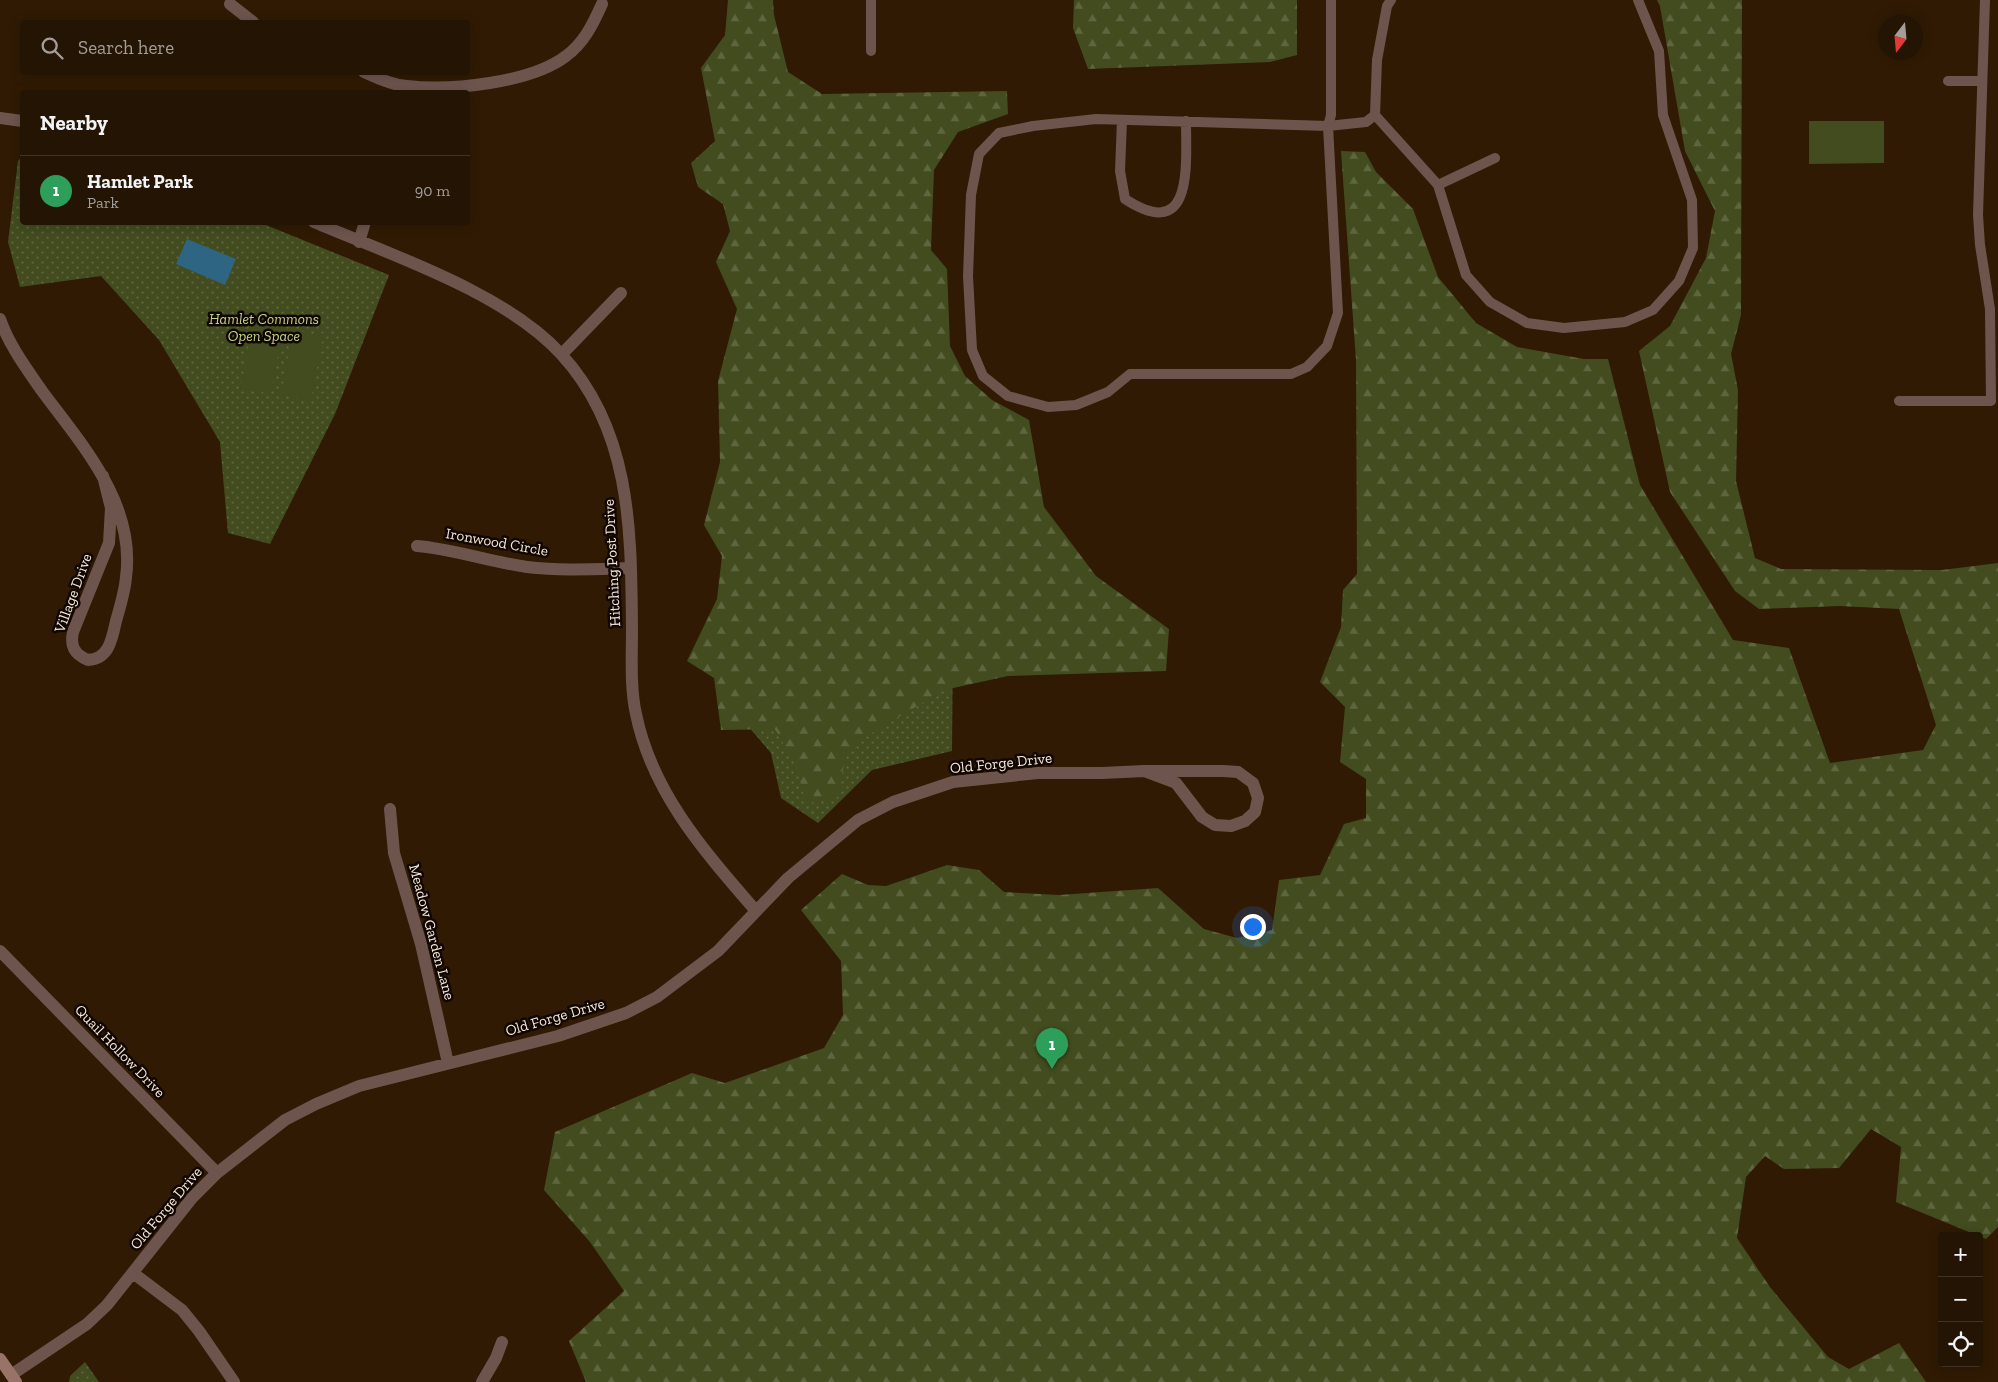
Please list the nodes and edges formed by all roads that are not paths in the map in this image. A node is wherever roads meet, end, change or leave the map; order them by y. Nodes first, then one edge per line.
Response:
1 (871, 0) edge
2 (1331, 0) edge
3 (1391, 0) edge
4 (1638, 0) edge
5 (1985, 0) edge
6 (230, 4) dead end
7 (602, 4) dead end
8 (250, 20) edge
9 (871, 52) dead end
10 (371, 75) edge
11 (1948, 81) dead end
12 (1982, 82) junction
13 (404, 89) edge
14 (1375, 115) junction
15 (0, 118) edge
16 (1122, 120) junction
17 (20, 121) edge
18 (1186, 121) junction
19 (1328, 126) junction
20 (1495, 158) dead end
21 (1438, 185) junction
22 (321, 225) edge
23 (364, 225) edge
24 (359, 242) junction
25 (621, 293) dead end
26 (0, 318) edge
27 (562, 354) junction
28 (1899, 401) dead end
29 (103, 476) junction
30 (417, 546) dead end
31 (631, 568) junction
32 (1144, 771) junction
33 (390, 809) dead end
34 (756, 911) junction
35 (0, 952) edge
36 (448, 1063) junction
37 (216, 1173) junction
38 (133, 1273) junction
39 (502, 1342) dead end
40 (0, 1359) edge
41 (13, 1378) edge
42 (234, 1382) edge
43 (482, 1382) edge

1 - 9 lane
2 - 19 lane
3 - 14 lane
4 - 21 lane
5 - 12 lane
6 - 8 street
7 - 13 street
10 - 13 street
11 - 12 lane
12 - 28 lane
14 - 19 lane
14 - 21 lane
15 - 17 street
16 - 18 lane
16 - 18 lane
16 - 19 lane
18 - 19 lane
20 - 21 lane
22 - 24 street, Hitching Post Drive
23 - 24 street
24 - 27 street, Hitching Post Drive
25 - 27 street
26 - 29 street, Village Drive
27 - 31 street, Hitching Post Drive
29 - 29 street, Village Drive
30 - 31 street, Ironwood Circle
31 - 34 street, Hitching Post Drive
32 - 32 street, Old Forge Drive
32 - 34 street, Old Forge Drive
33 - 36 street, Meadow Garden Lane
34 - 36 street, Old Forge Drive
35 - 37 street, Quail Hollow Drive
36 - 37 street, Old Forge Drive
37 - 38 street, Old Forge Drive
38 - 41 street, Old Forge Drive
38 - 42 street
39 - 43 street
40 - 41 main road

